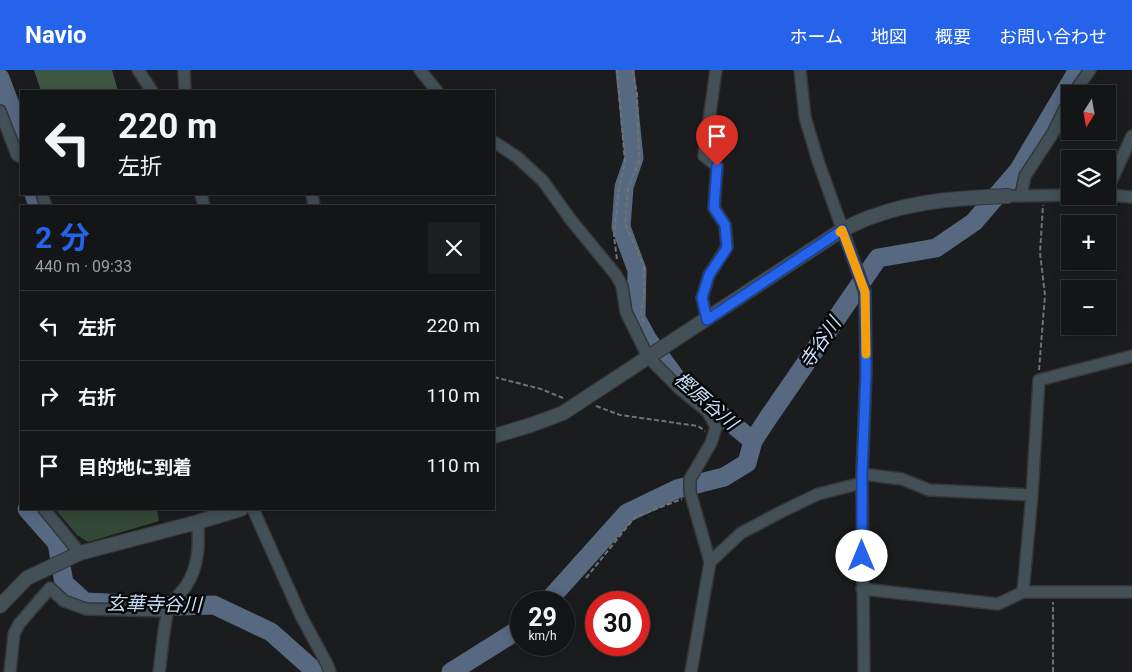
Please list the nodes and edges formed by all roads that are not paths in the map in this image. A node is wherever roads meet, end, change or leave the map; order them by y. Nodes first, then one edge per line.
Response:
1 (138, 70) edge
2 (184, 70) edge
3 (420, 70) edge
4 (716, 70) edge
5 (800, 70) edge
6 (1090, 70) edge
7 (1079, 85) edge
8 (151, 90) edge
9 (185, 90) edge
10 (436, 90) edge
11 (0, 112) edge
12 (1061, 117) edge
13 (1132, 136) edge
14 (495, 143) edge
15 (19, 156) edge
16 (1116, 171) edge
17 (1015, 196) junction
18 (1061, 196) edge
19 (1116, 196) edge
20 (1132, 197) edge
21 (842, 230) junction
22 (707, 320) junction
23 (1132, 356) edge
24 (648, 357) junction
25 (495, 436) edge
26 (862, 478) junction
27 (1032, 496) junction
28 (45, 510) edge
29 (238, 510) edge
30 (253, 510) edge
31 (198, 522) junction
32 (74, 556) junction
33 (710, 562) junction
34 (862, 589) junction
35 (1023, 592) junction
36 (1132, 592) edge
37 (0, 606) edge
38 (171, 606) junction
39 (10, 672) edge
40 (159, 672) edge
41 (330, 672) edge
42 (691, 672) edge
43 (864, 672) edge

1 - 8 street
2 - 9 street
3 - 10 street
4 - 22 street
5 - 21 street
6 - 7 street
11 - 15 street
12 - 17 street
13 - 16 street
14 - 24 street
17 - 18 street
17 - 21 street
19 - 20 street
21 - 22 street
21 - 26 street
22 - 24 street
23 - 27 street
24 - 25 street
24 - 33 street
26 - 27 street
26 - 33 street
26 - 34 street
27 - 35 street
28 - 32 street
29 - 31 street
30 - 41 street
31 - 32 street
31 - 38 street
32 - 37 street
33 - 42 street
34 - 35 street
34 - 43 street
35 - 36 street
38 - 39 street
38 - 40 street

